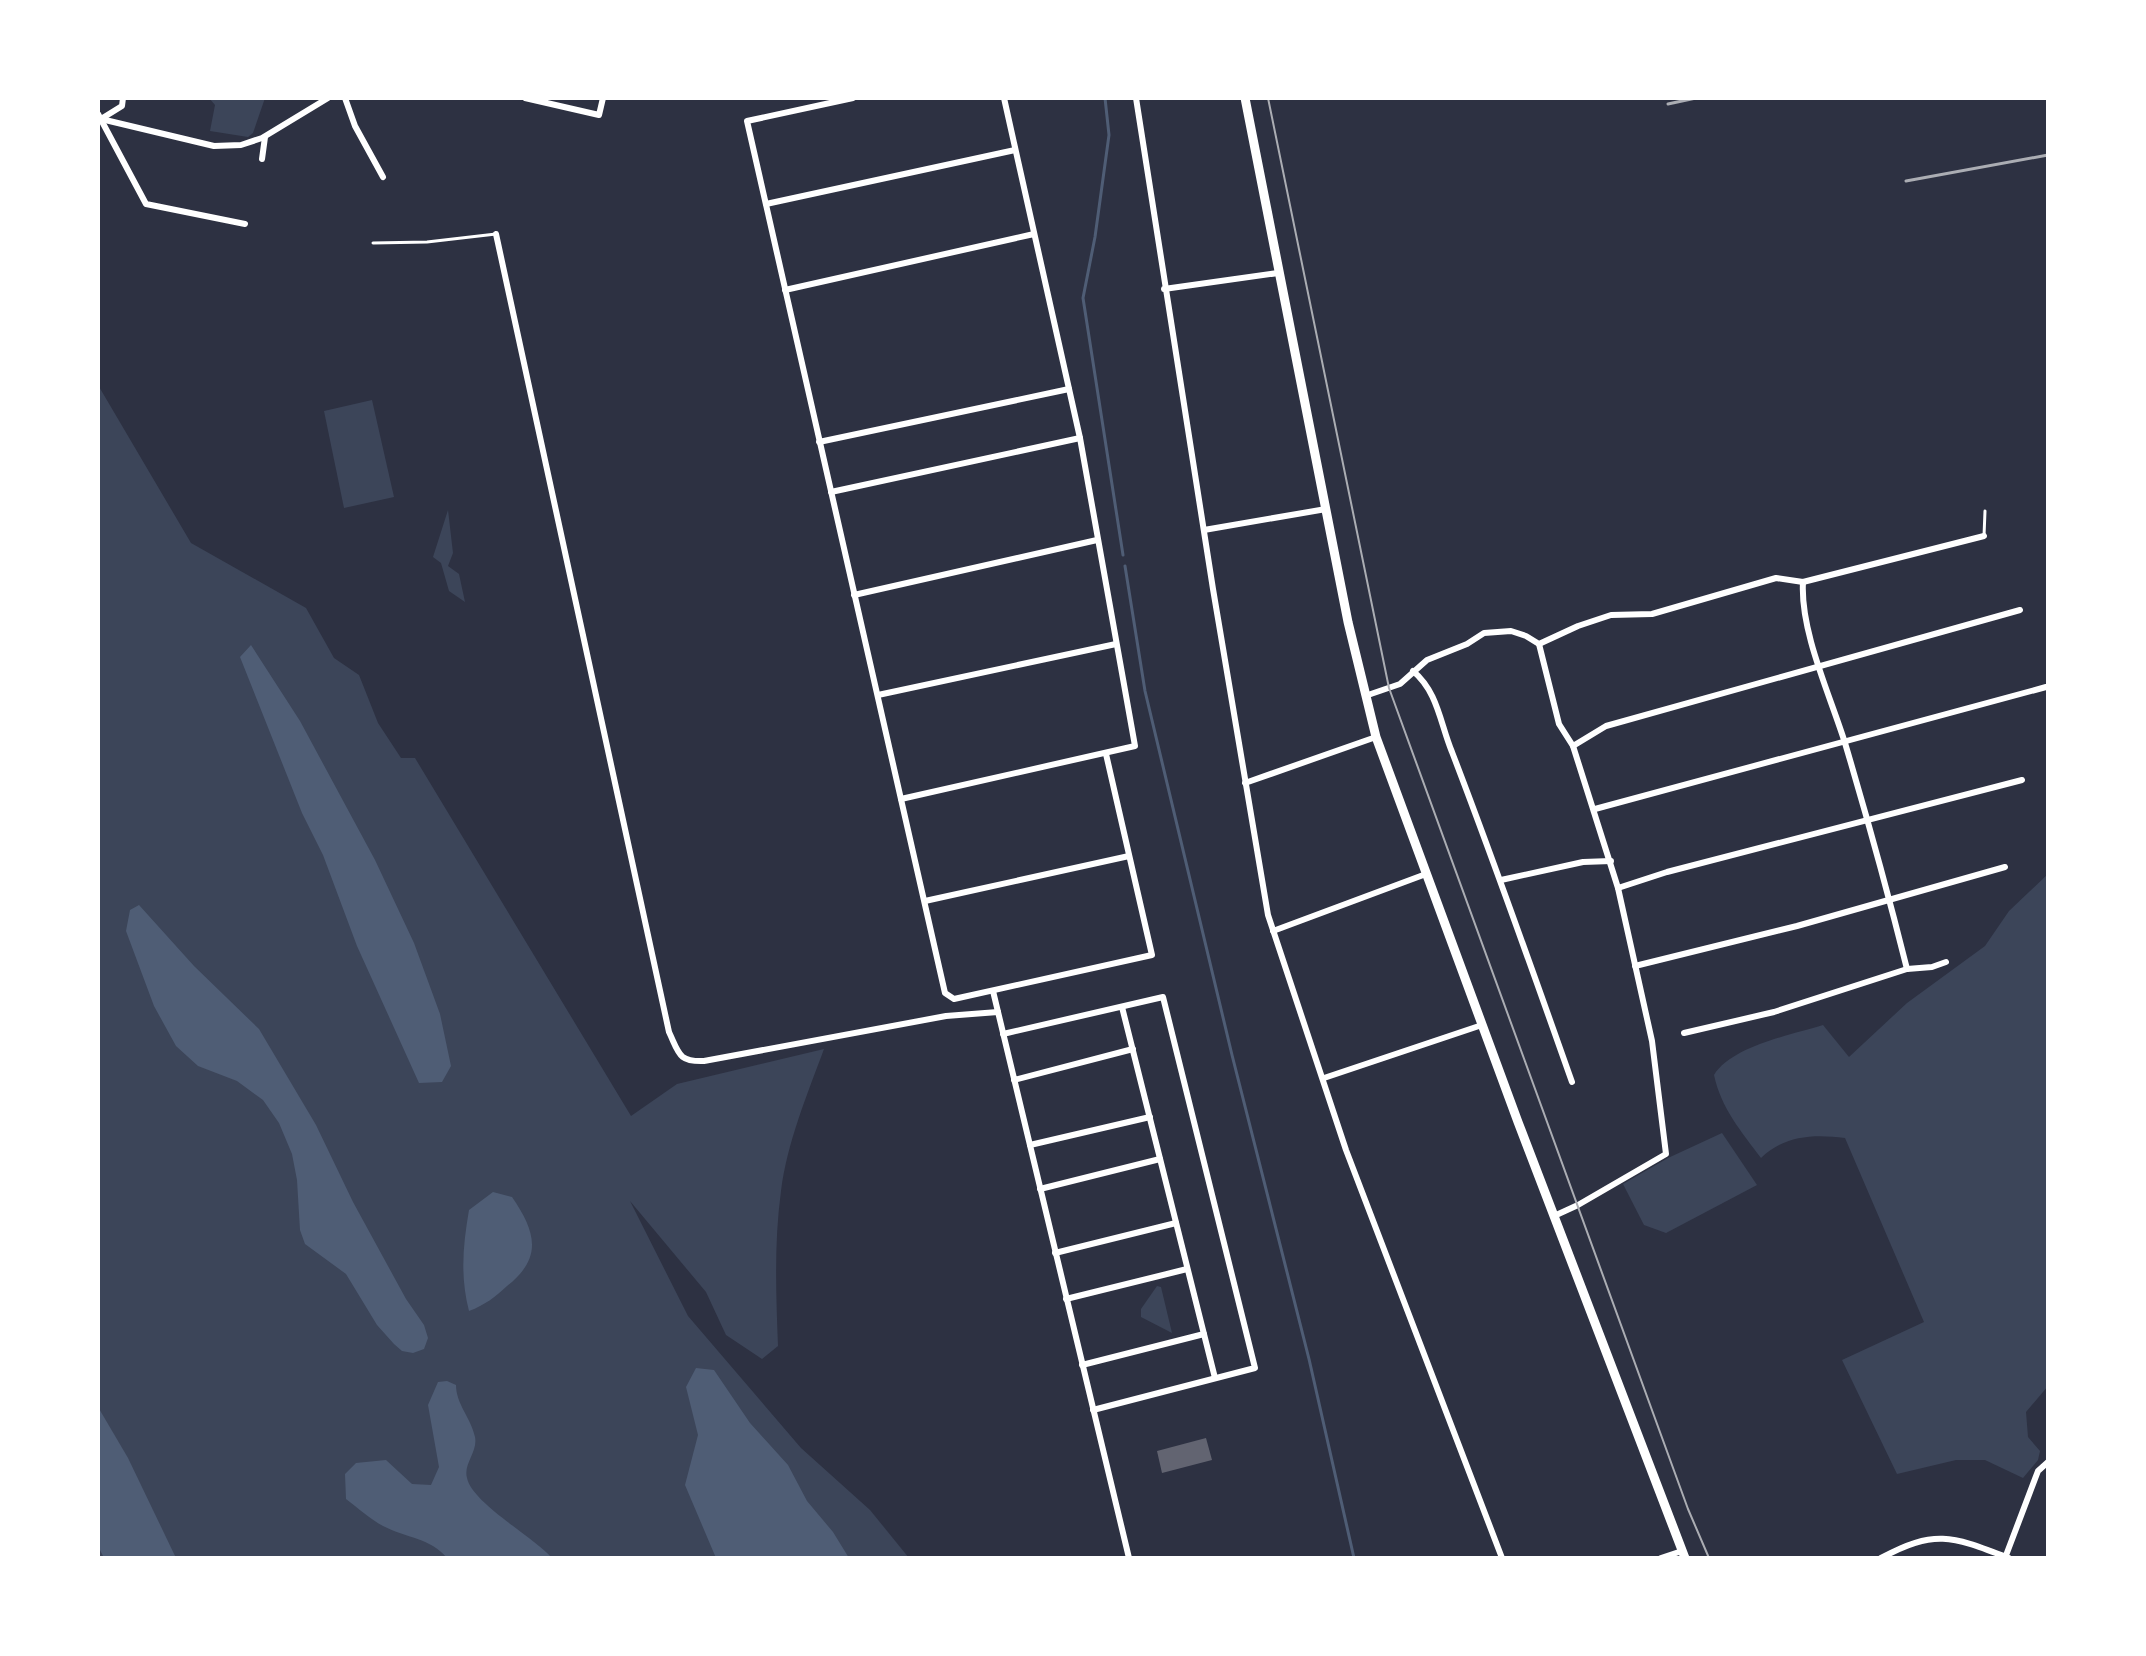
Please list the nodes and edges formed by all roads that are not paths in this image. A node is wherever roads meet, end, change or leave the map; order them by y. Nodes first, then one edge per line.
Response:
1 (123, 98) edge
2 (328, 98) edge
3 (345, 98) edge
4 (525, 98) edge
5 (603, 98) edge
6 (853, 98) edge
7 (1004, 98) edge
8 (1136, 98) edge
9 (1245, 98) edge
10 (818, 102) edge
11 (99, 116) edge
12 (265, 137) junction
13 (1015, 150) junction
14 (262, 159) dead end
15 (383, 177) dead end
16 (766, 204) junction
17 (245, 224) dead end
18 (496, 234) joint
19 (1034, 234) junction
20 (373, 243) dead end
21 (1278, 273) junction
22 (1164, 289) junction
23 (785, 290) junction
24 (1069, 389) junction
25 (1080, 438) junction
26 (819, 442) junction
27 (831, 492) junction
28 (1326, 509) junction
29 (1985, 511) dead end
30 (1204, 530) junction
31 (1984, 536) joint
32 (1097, 540) junction
33 (1803, 582) junction
34 (854, 595) junction
35 (2020, 610) dead end
36 (1116, 644) junction
37 (1539, 644) junction
38 (1818, 667) junction
39 (1413, 671) junction
40 (2046, 687) dead end
41 (878, 695) junction
42 (1365, 696) junction
43 (1376, 737) junction
44 (1844, 742) junction
45 (1573, 746) junction
46 (1106, 754) junction
47 (2022, 780) dead end
48 (1245, 783) junction
49 (901, 799) junction
50 (1595, 809) junction
51 (1867, 822) junction
52 (1129, 856) junction
53 (1611, 861) junction
54 (2005, 867) dead end
55 (1426, 874) junction
56 (1501, 880) junction
57 (1618, 888) junction
58 (1889, 900) junction
59 (925, 901) junction
60 (1273, 931) junction
61 (1946, 962) dead end
62 (1635, 966) junction
63 (1907, 969) junction
64 (993, 991) junction
65 (1122, 1007) junction
66 (998, 1012) junction
67 (1482, 1025) junction
68 (1684, 1033) dead end
69 (1003, 1034) junction
70 (1133, 1049) junction
71 (1324, 1078) junction
72 (1014, 1080) junction
73 (1572, 1082) dead end
74 (1150, 1117) junction
75 (1030, 1145) junction
76 (1160, 1159) junction
77 (1040, 1189) junction
78 (1554, 1216) junction
79 (1176, 1223) junction
80 (1055, 1253) junction
81 (1187, 1269) junction
82 (1066, 1299) junction
83 (1204, 1334) junction
84 (1082, 1365) junction
85 (1215, 1378) junction
86 (1093, 1410) junction
87 (2048, 1462) edge
88 (1683, 1554) edge
89 (1129, 1558) edge
90 (1502, 1558) edge
91 (1661, 1558) edge
92 (1881, 1558) edge
93 (2006, 1558) edge

1 - 11 street
2 - 12 street
3 - 15 street
4 - 5 street
6 - 10 street
7 - 13 street
8 - 22 street
9 - 21 main road
10 - 16 street
11 - 12 street
11 - 17 street
12 - 14 street
13 - 16 street
13 - 19 street
16 - 23 street
18 - 20 lane
18 - 66 street
19 - 23 street
19 - 24 street
21 - 22 street
21 - 28 main road
22 - 30 street
23 - 26 street
24 - 25 street
24 - 26 street
25 - 27 street
25 - 32 street
26 - 27 street
27 - 34 street
28 - 30 street
28 - 42 main road
29 - 31 lane
30 - 48 street
31 - 33 street
32 - 34 street
32 - 36 street
33 - 37 street
33 - 38 street
34 - 41 street
35 - 38 street
36 - 41 street
36 - 46 street
37 - 39 street
37 - 45 street
38 - 44 street
38 - 45 street
39 - 42 street
39 - 56 street
40 - 44 street
41 - 49 street
42 - 43 main road
43 - 48 street
43 - 55 main road
44 - 50 street
44 - 51 street
45 - 50 street
46 - 49 street
46 - 52 street
47 - 51 street
48 - 60 street
49 - 59 street
50 - 53 street
51 - 57 street
51 - 58 street
52 - 59 street
52 - 64 street
53 - 56 street
53 - 57 street
54 - 58 street
55 - 60 street
55 - 67 main road
56 - 73 street
57 - 62 street
58 - 62 street
58 - 63 street
59 - 64 street
60 - 71 street
61 - 63 street
62 - 78 street
63 - 68 street
64 - 66 street
65 - 69 street
65 - 70 street
65 - 85 street
66 - 69 street
67 - 71 street
67 - 78 main road
69 - 72 street
70 - 72 street
70 - 74 street
71 - 90 street
72 - 75 street
74 - 75 street
74 - 76 street
75 - 77 street
76 - 77 street
76 - 79 street
77 - 80 street
78 - 88 main road
79 - 80 street
79 - 81 street
80 - 82 street
81 - 82 street
81 - 83 street
82 - 84 street
83 - 84 street
83 - 85 street
84 - 86 street
85 - 86 street
86 - 89 street
87 - 93 street
88 - 91 street
92 - 93 street

